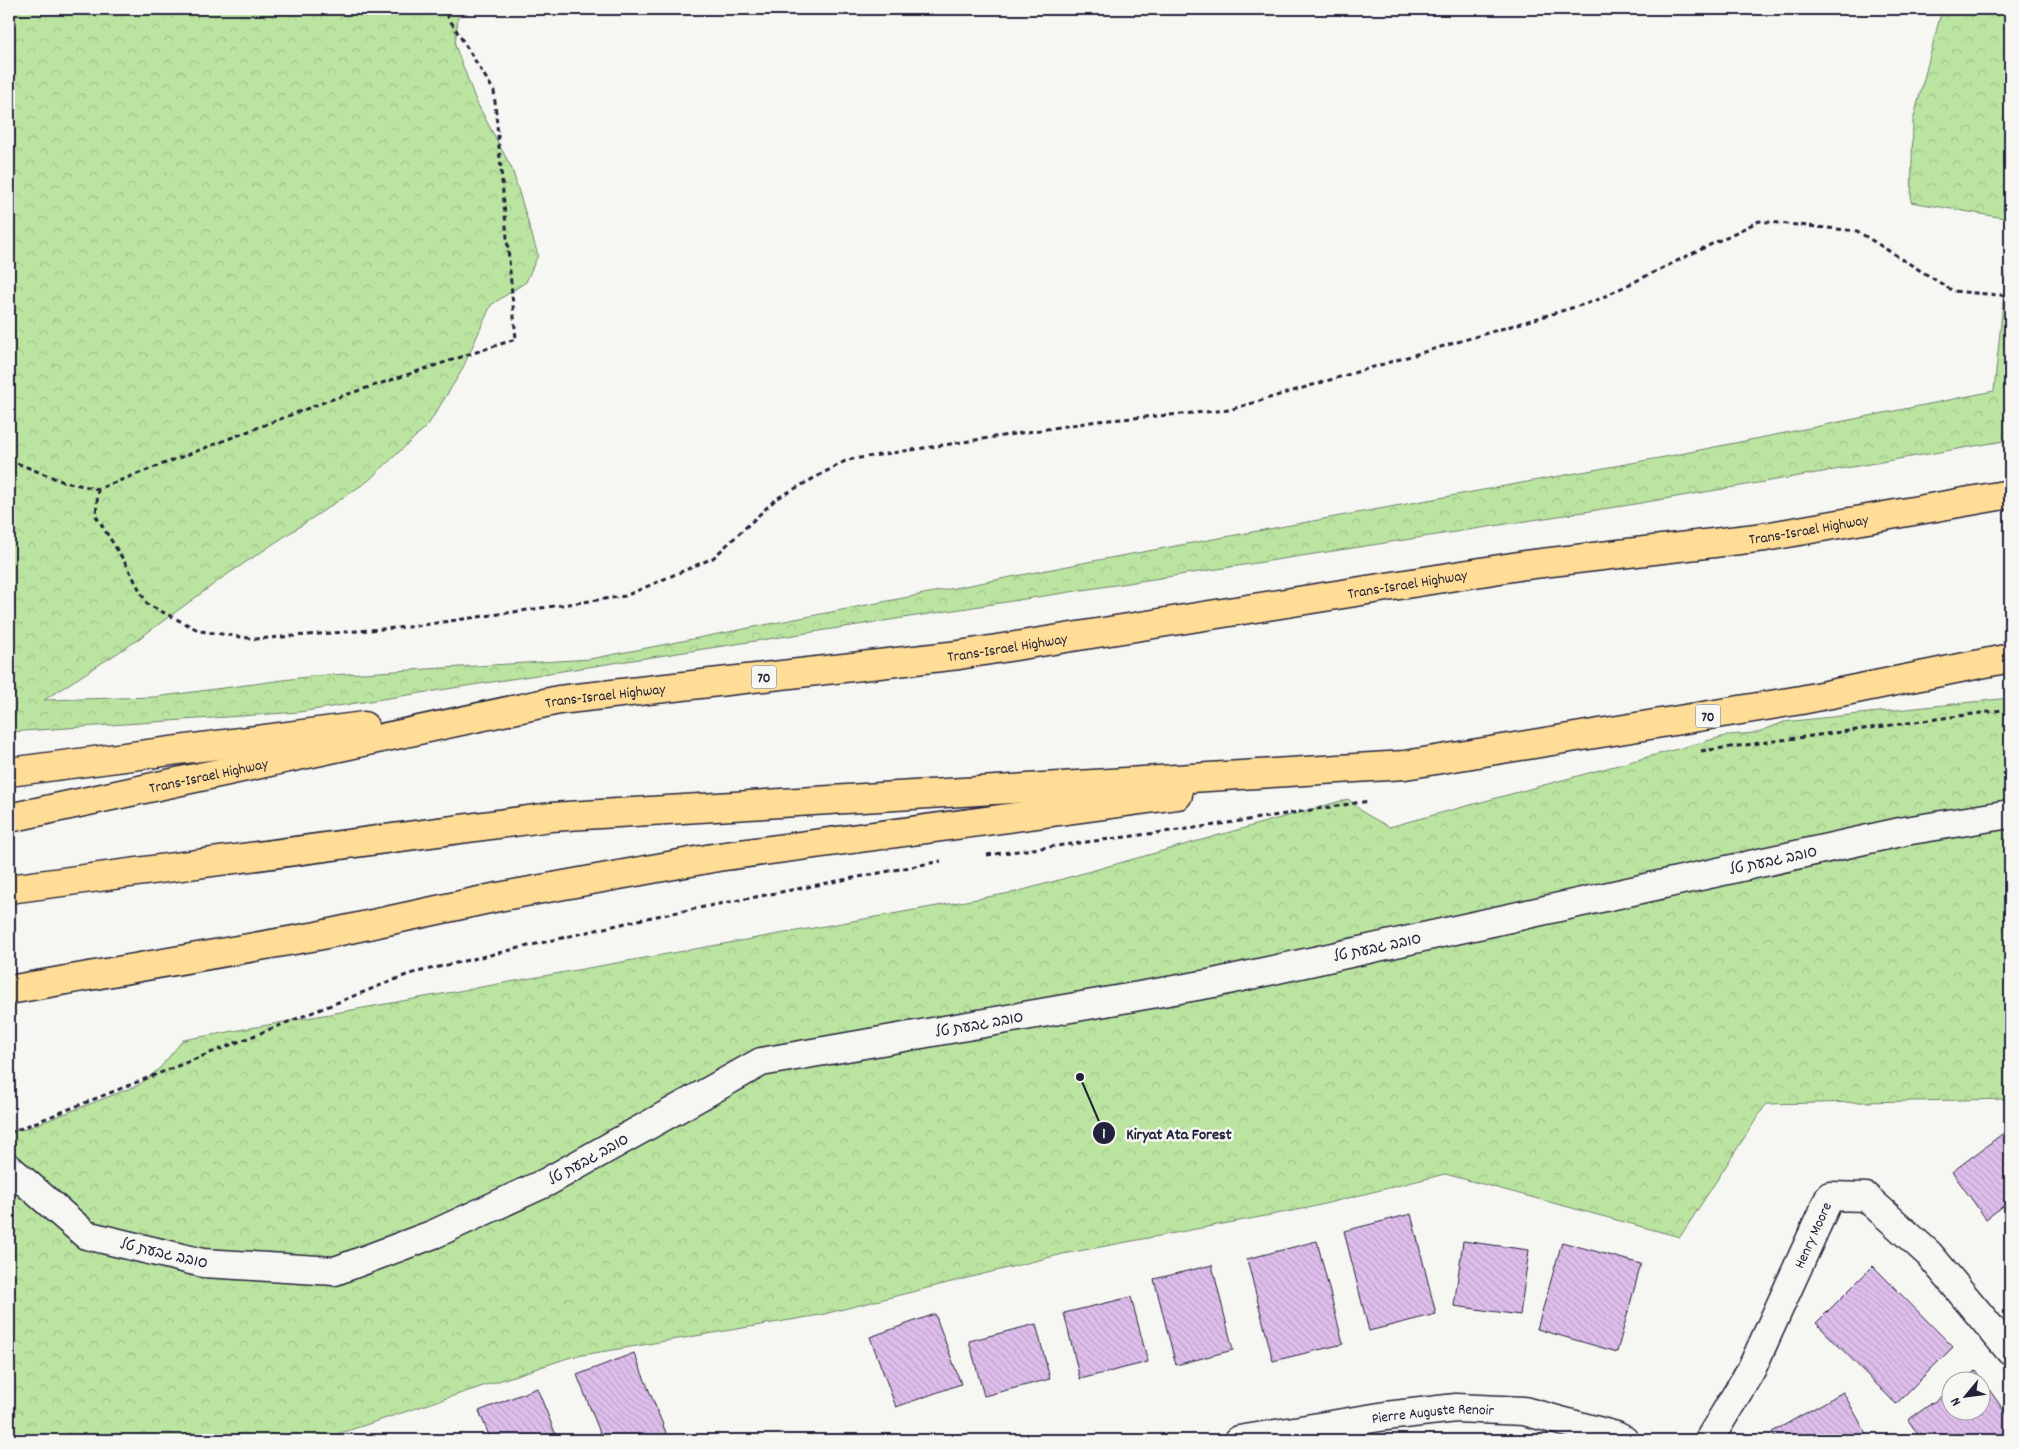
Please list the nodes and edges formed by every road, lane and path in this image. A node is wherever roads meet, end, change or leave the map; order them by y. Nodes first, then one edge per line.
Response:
1 (443, 9) edge
2 (2010, 296) edge
3 (9, 460) edge
4 (98, 489) junction
5 (2010, 494) edge
6 (2010, 658) edge
7 (559, 700) junction
8 (2010, 709) edge
9 (1698, 752) dead end
10 (1405, 765) junction
11 (9, 772) edge
12 (1370, 801) dead end
13 (2010, 814) edge
14 (9, 818) edge
15 (978, 856) dead end
16 (949, 860) dead end
17 (9, 889) edge
18 (9, 990) edge
19 (9, 1133) edge
20 (9, 1168) edge
21 (2010, 1351) edge
22 (1239, 1440) edge
23 (1624, 1440) edge
24 (1709, 1440) edge

1 - 4 path
2 - 4 path
3 - 4 path
5 - 7 highway, Trans-Israel Highway / 70
6 - 10 highway, 70
7 - 11 highway
7 - 14 highway, Trans-Israel Highway / 70
8 - 9 path
10 - 17 highway, 70
10 - 18 highway
12 - 15 path
13 - 20 street, סובב גבעת טל
16 - 19 path
21 - 24 street, Henry Moore
22 - 23 street, Pierre Auguste Renoir

